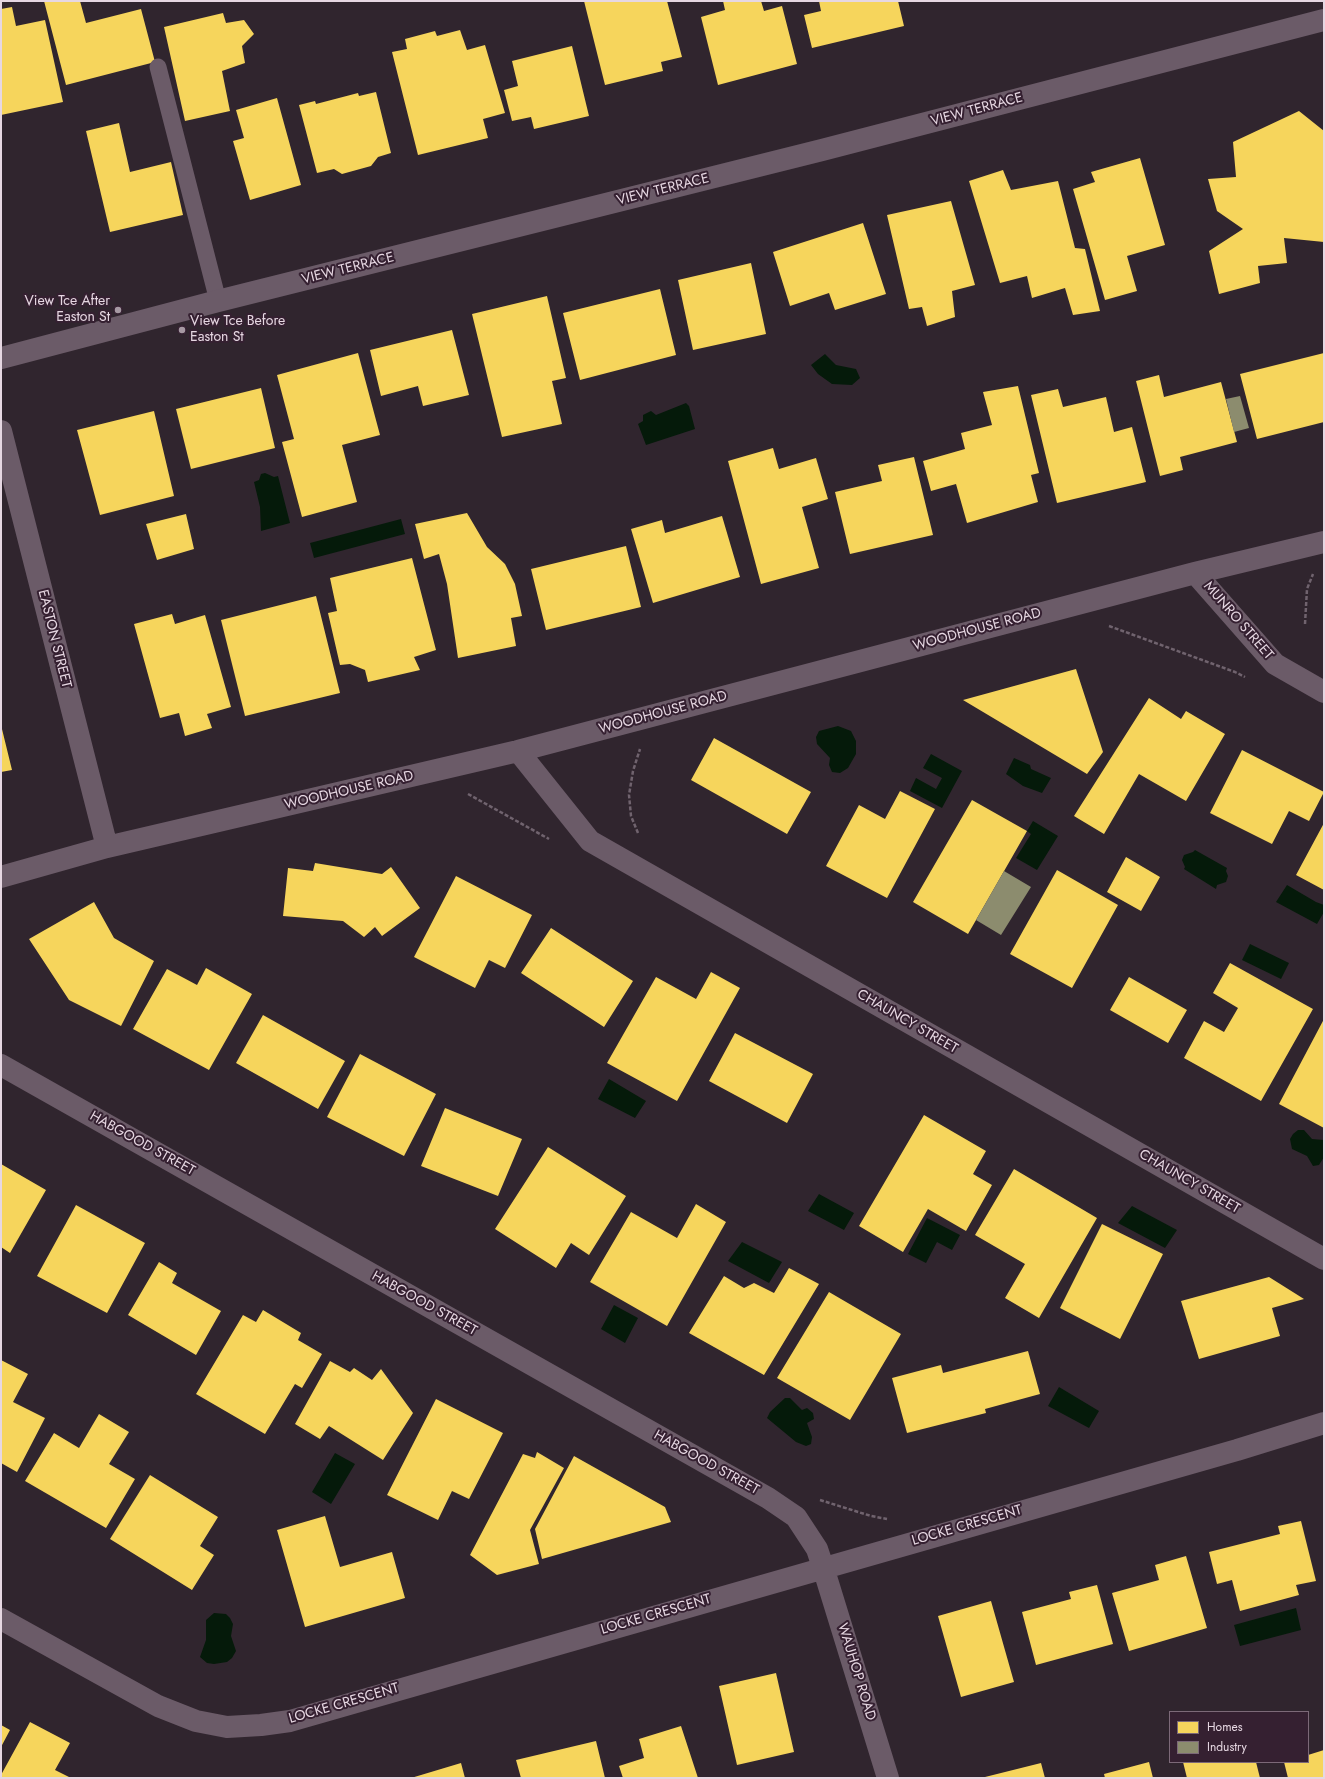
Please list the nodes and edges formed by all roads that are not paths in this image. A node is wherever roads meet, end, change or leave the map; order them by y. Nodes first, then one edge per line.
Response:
1 (1324, 20) edge
2 (158, 67) dead end
3 (218, 301) junction
4 (1, 358) edge
5 (1, 431) edge
6 (1324, 542) edge
7 (1195, 572) junction
8 (1324, 692) edge
9 (518, 752) junction
10 (107, 847) junction
11 (1, 877) edge
12 (1, 1065) edge
13 (1324, 1259) edge
14 (1324, 1423) edge
15 (824, 1567) junction
16 (1, 1619) edge
17 (888, 1778) edge

1 - 3 street, VIEW TERRACE
2 - 3 lane
3 - 4 street, VIEW TERRACE
5 - 10 street, EASTON STREET
6 - 7 street, WOODHOUSE ROAD
7 - 8 street, MUNRO STREET
7 - 9 street, WOODHOUSE ROAD
9 - 10 street, WOODHOUSE ROAD
9 - 13 street, CHAUNCY STREET
10 - 11 street, WOODHOUSE ROAD
12 - 15 street, HABGOOD STREET
14 - 15 street, LOCKE CRESCENT
15 - 16 street, LOCKE CRESCENT
15 - 17 street, WAUHOP ROAD

